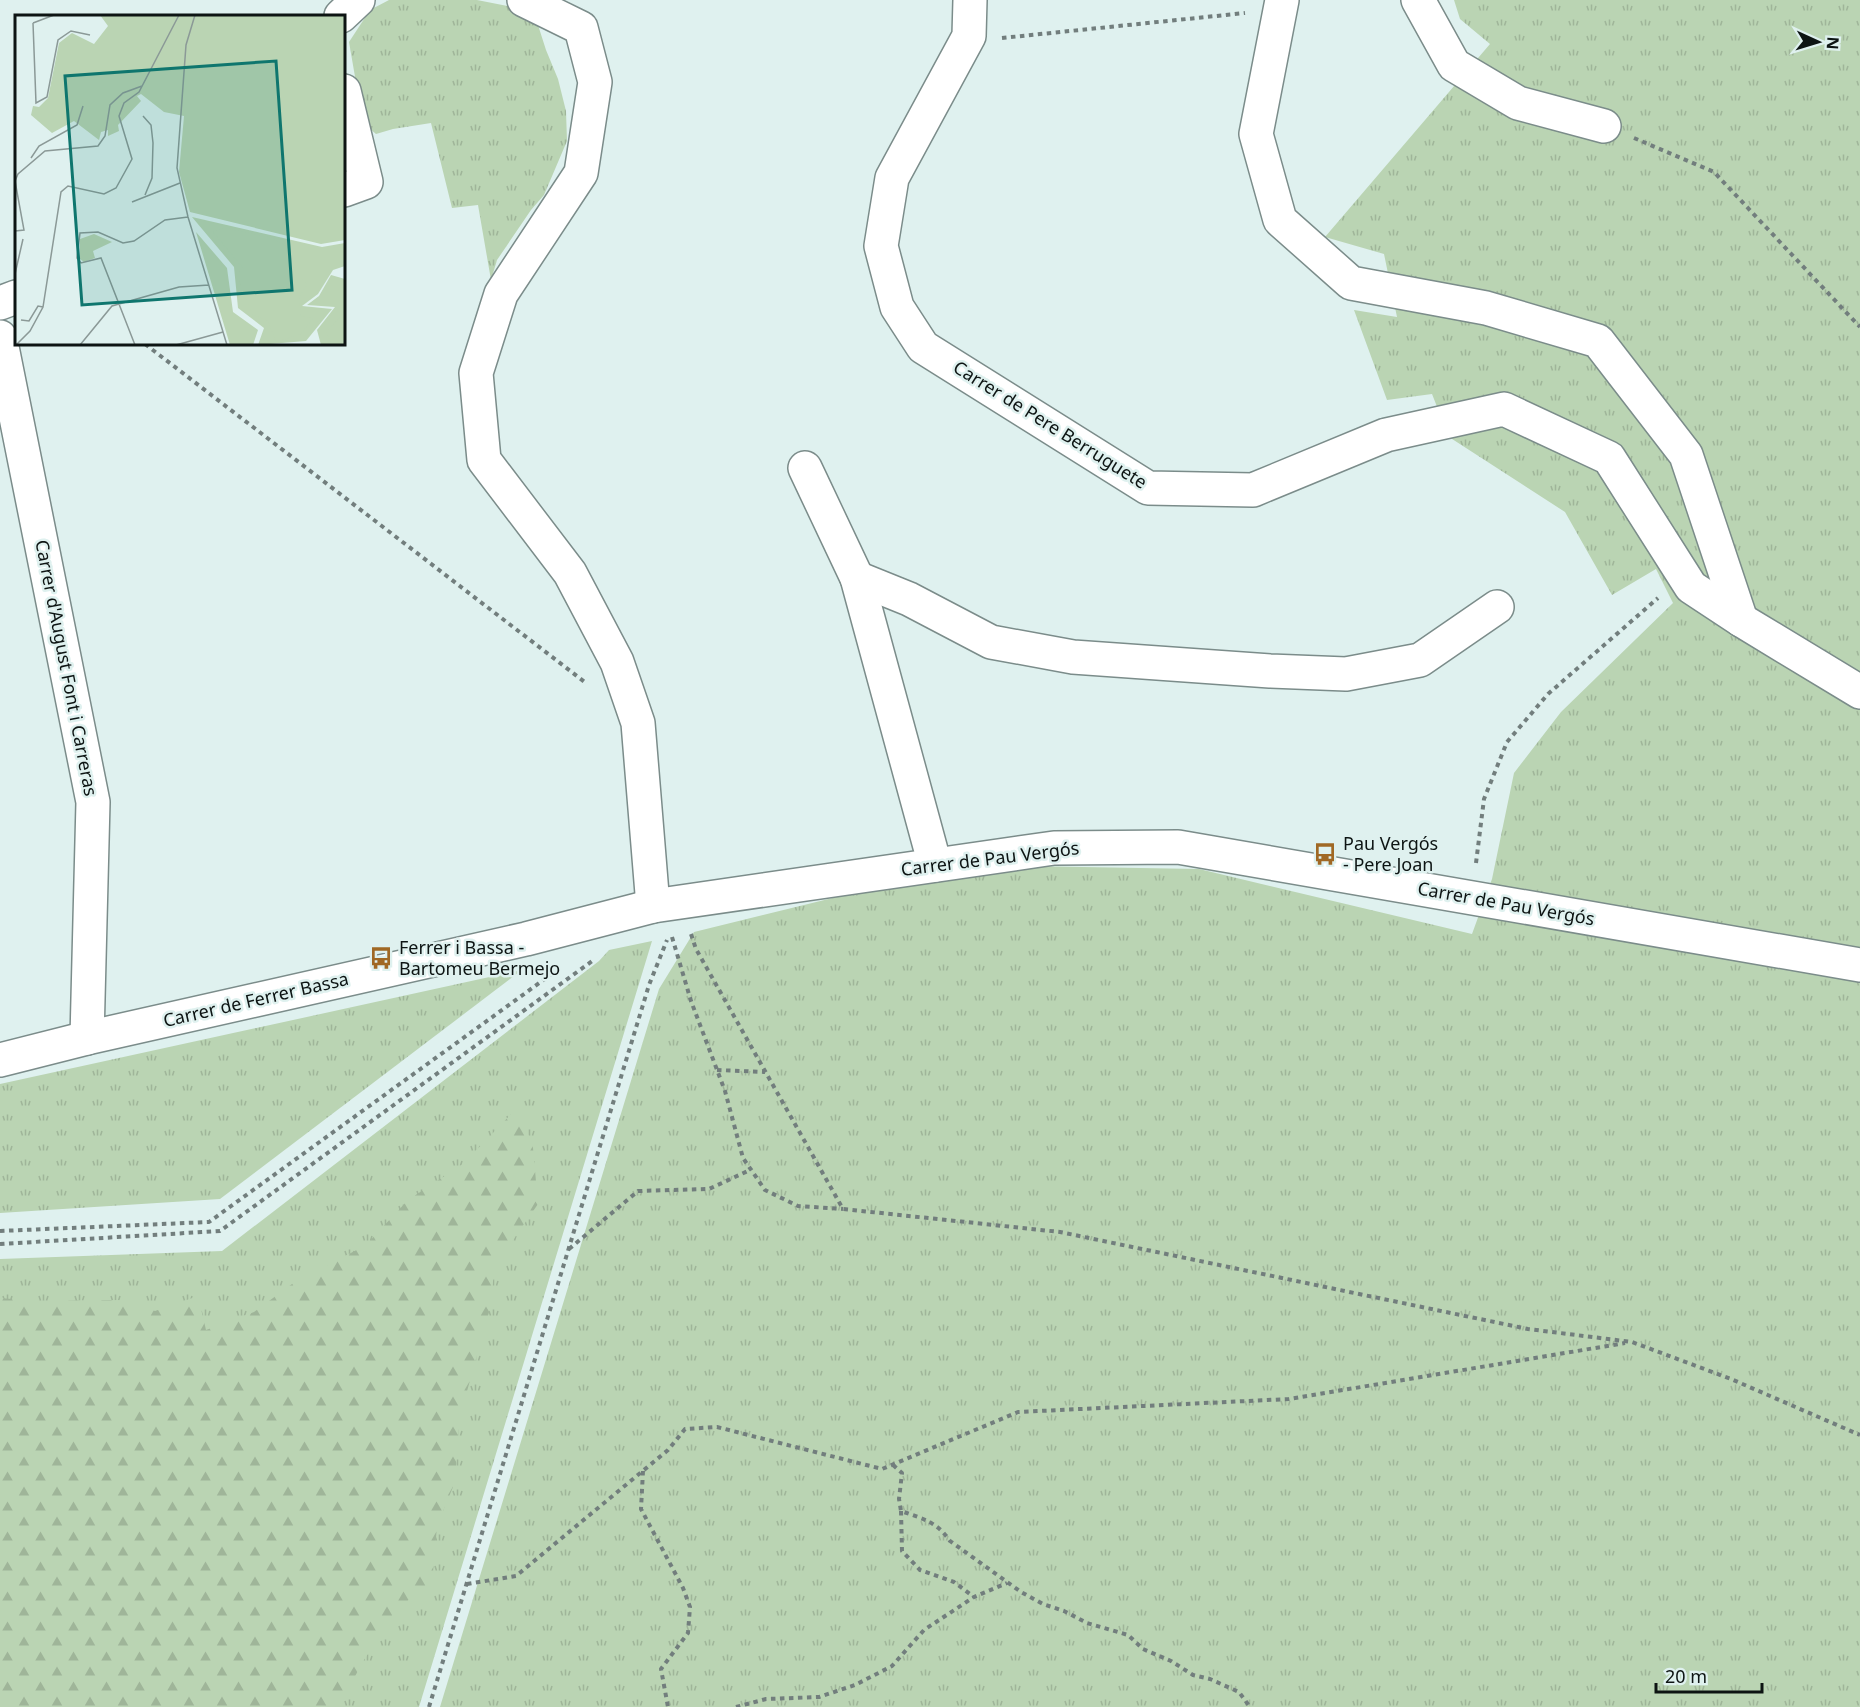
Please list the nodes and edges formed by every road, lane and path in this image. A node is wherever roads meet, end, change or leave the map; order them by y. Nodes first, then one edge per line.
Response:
1 (358, 0) edge
2 (524, 0) edge
3 (970, 0) edge
4 (1418, 0) edge
5 (1282, 4) edge
6 (342, 15) edge
7 (966, 42) junction
8 (345, 100) edge
9 (1604, 126) joint
10 (355, 186) edge
11 (15, 297) edge
12 (0, 303) edge
13 (1860, 327) edge
14 (0, 337) edge
15 (146, 345) edge
16 (805, 468) dead end
17 (1684, 576) junction
18 (857, 579) junction
19 (1497, 607) dead end
20 (1741, 620) junction
21 (591, 686) dead end
22 (1860, 692) edge
23 (935, 865) junction
24 (1471, 898) junction
25 (662, 919) junction
26 (689, 929) dead end
27 (597, 958) dead end
28 (563, 965) dead end
29 (1860, 965) edge
30 (87, 1038) junction
31 (0, 1060) edge
32 (717, 1070) junction
33 (765, 1072) junction
34 (750, 1170) junction
35 (843, 1209) junction
36 (0, 1231) edge
37 (0, 1244) edge
38 (569, 1249) junction
39 (1632, 1342) junction
40 (1860, 1435) edge
41 (893, 1465) junction
42 (643, 1471) junction
43 (901, 1511) junction
44 (1008, 1583) junction
45 (467, 1584) junction
46 (975, 1597) junction
47 (429, 1707) edge
48 (668, 1707) edge
49 (736, 1707) edge
50 (1250, 1707) edge

1 - 6 street
2 - 25 street
3 - 7 street, Carrer de Pere Berruguete
4 - 9 street
5 - 7 path
5 - 20 street
7 - 17 street, Carrer de Pere Berruguete
8 - 10 street
9 - 13 path
11 - 12 street
14 - 30 street, Carrer d'August Font i Carreras
15 - 21 path
16 - 18 street
17 - 20 street, Carrer de Pere Berruguete
17 - 24 path
18 - 19 street
18 - 23 street
20 - 22 street, Carrer de Pere Berruguete
23 - 24 street, Carrer de Pau Vergós
23 - 25 street, Carrer de Pau Vergós
24 - 29 street, Carrer de Pau Vergós
25 - 30 street, Carrer de Ferrer Bassa
25 - 32 path
25 - 38 path
26 - 33 path
27 - 37 path
28 - 36 path
30 - 31 street, Carrer de Ferrer Bassa
32 - 33 path
32 - 34 path
33 - 35 path
34 - 35 path
34 - 38 path
35 - 39 path
38 - 45 path
39 - 40 path
39 - 41 path
41 - 42 path
41 - 43 path
42 - 45 path
42 - 48 path
43 - 44 path
43 - 46 path
44 - 46 path
44 - 50 path
45 - 47 path
46 - 49 path

